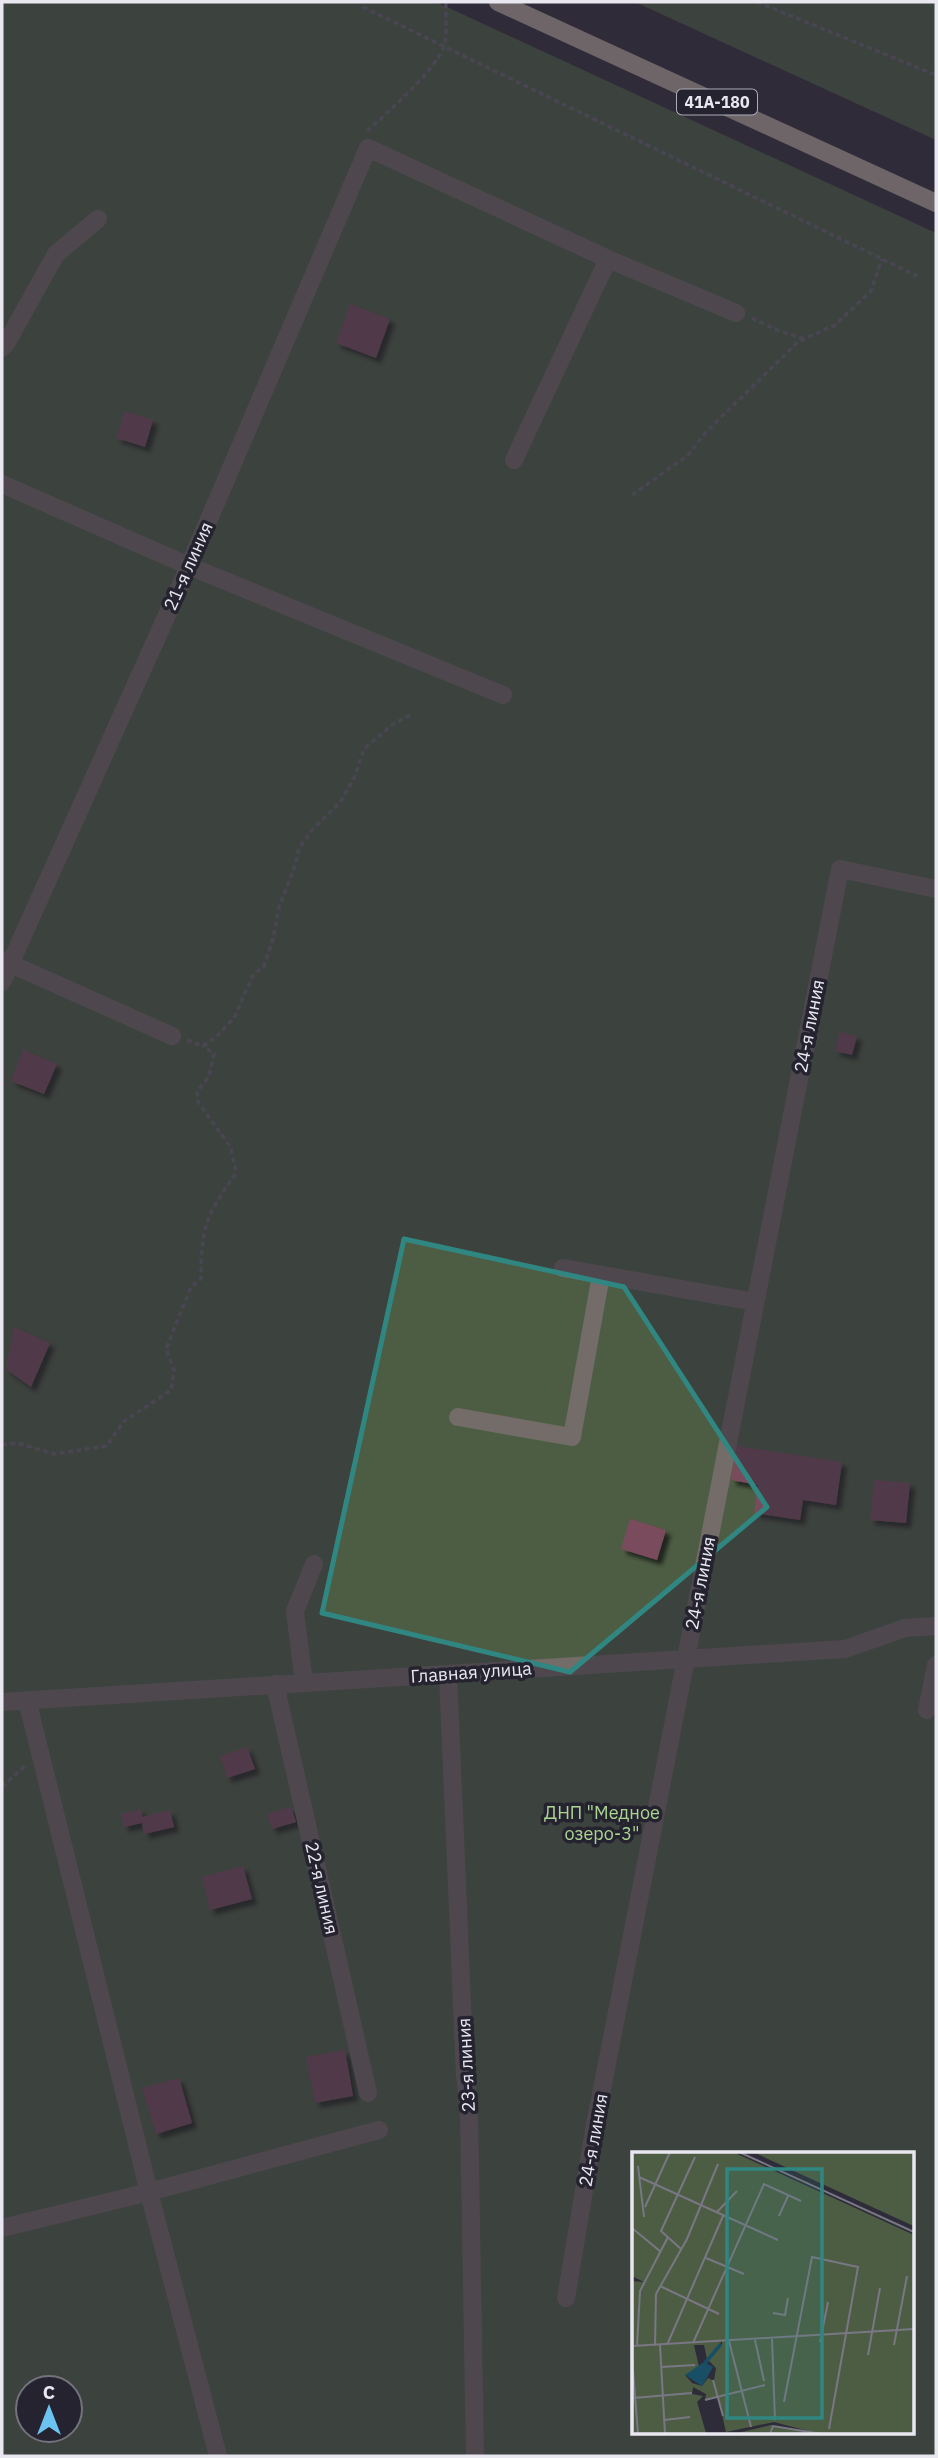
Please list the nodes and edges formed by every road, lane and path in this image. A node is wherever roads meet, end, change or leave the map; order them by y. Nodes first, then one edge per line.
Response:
1 (446, 2) edge
2 (498, 2) edge
3 (757, 2) edge
4 (363, 7) dead end
5 (444, 46) junction
6 (936, 75) edge
7 (366, 141) junction
8 (936, 203) edge
9 (98, 219) dead end
10 (882, 258) junction
11 (608, 259) junction
12 (917, 276) dead end
13 (736, 313) joint
14 (806, 339) junction
15 (2, 348) edge
16 (514, 460) dead end
17 (2, 484) edge
18 (632, 495) dead end
19 (189, 566) junction
20 (503, 695) dead end
21 (410, 715) dead end
22 (936, 889) edge
23 (6, 962) edge
24 (2, 982) edge
25 (172, 1036) joint
26 (203, 1046) junction
27 (563, 1268) dead end
28 (601, 1275) junction
29 (755, 1302) junction
30 (458, 1418) dead end
31 (2, 1445) edge
32 (314, 1564) dead end
33 (936, 1626) edge
34 (685, 1659) junction
35 (936, 1665) edge
36 (448, 1674) junction
37 (304, 1683) junction
38 (275, 1684) junction
39 (27, 1700) junction
40 (2, 1702) edge
41 (927, 1710) dead end
42 (40, 1751) junction
43 (2, 1787) edge
44 (368, 2093) dead end
45 (379, 2130) dead end
46 (149, 2192) junction
47 (2, 2228) edge
48 (566, 2298) dead end
49 (218, 2456) edge
50 (475, 2456) edge

1 - 5 path
2 - 8 main road, 41А-180
3 - 6 path
4 - 5 path
5 - 7 path
5 - 10 path
7 - 11 street
7 - 19 street, 21-я линия
9 - 15 street
10 - 12 path
10 - 14 path
11 - 13 street
11 - 16 street
13 - 14 path
14 - 18 path
17 - 19 street
19 - 20 street
19 - 23 street, 21-я линия
21 - 26 path
22 - 29 street, 24-я линия
23 - 24 street, 21-я линия
23 - 25 street
25 - 26 path
26 - 31 path
27 - 28 street
28 - 29 street
28 - 30 street
29 - 34 street, 24-я линия
32 - 37 street
33 - 34 street, Главная улица
34 - 36 street, Главная улица
34 - 48 street, 24-я линия
35 - 41 street
36 - 37 street, Главная улица
36 - 50 street, 23-я линия
37 - 38 street, Главная улица
38 - 39 street, Главная улица
38 - 44 street, 22-я линия
39 - 40 street, Главная улица
39 - 42 street
42 - 43 path
42 - 46 street
45 - 46 street
46 - 47 street
46 - 49 street

